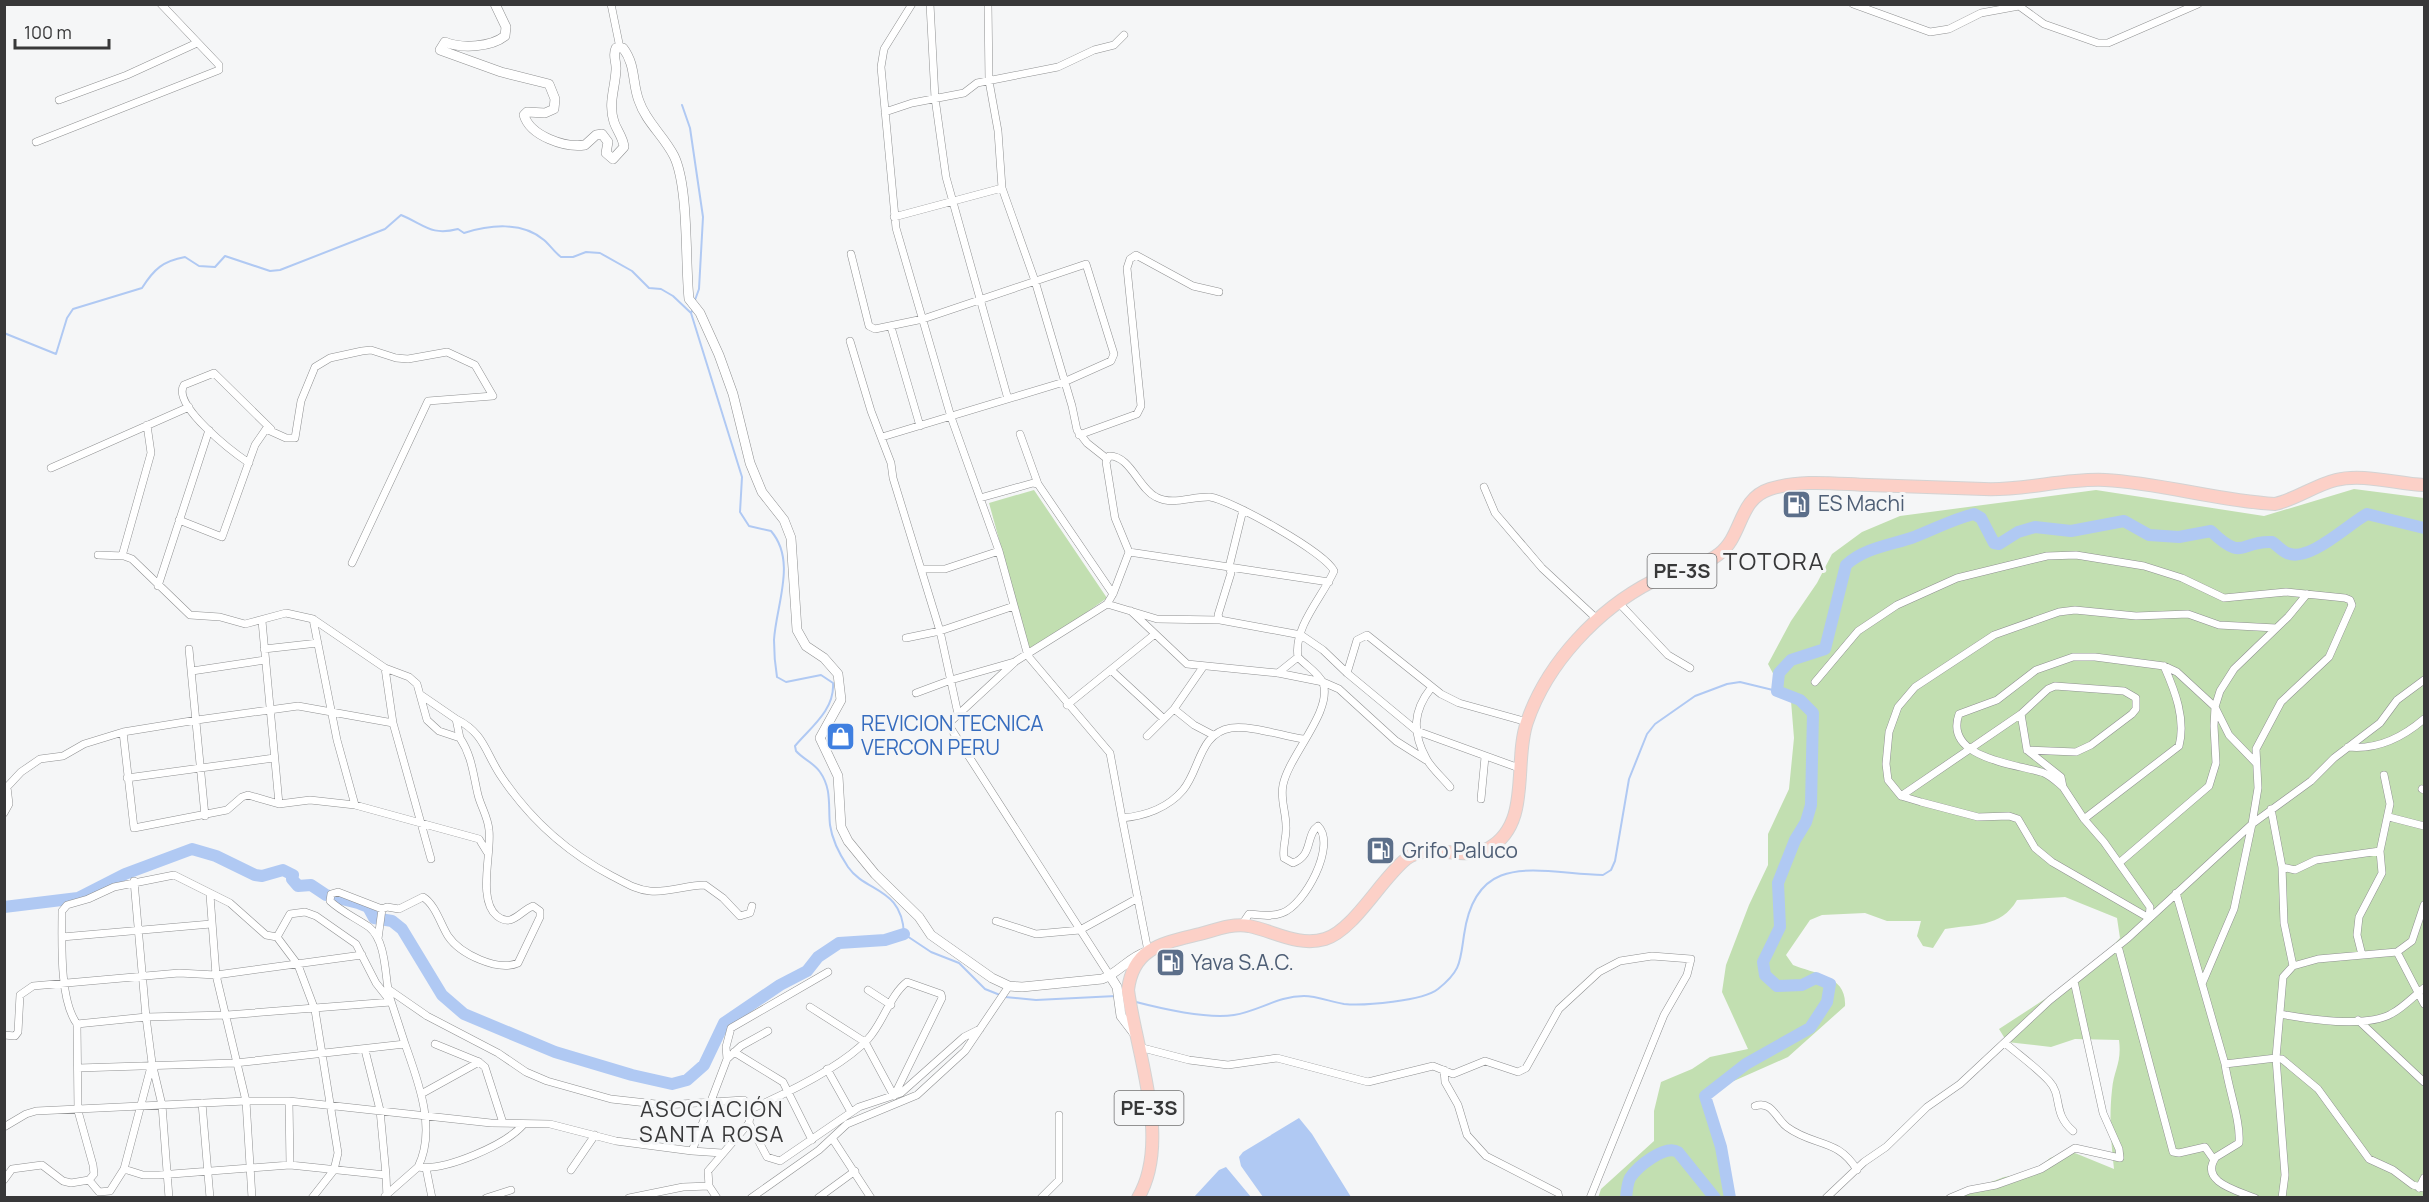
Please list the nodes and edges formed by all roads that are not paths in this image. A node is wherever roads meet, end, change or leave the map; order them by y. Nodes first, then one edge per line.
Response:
1 (161, 4) edge
2 (495, 4) edge
3 (611, 4) edge
4 (912, 4) edge
5 (930, 4) edge
6 (988, 4) edge
7 (1853, 4) edge
8 (2198, 4) edge
9 (1124, 35) dead end
10 (196, 43) junction
11 (620, 48) junction
12 (989, 81) junction
13 (935, 98) junction
14 (59, 100) dead end
15 (885, 112) junction
16 (36, 142) dead end
17 (1002, 188) junction
18 (953, 199) junction
19 (894, 217) junction
20 (851, 254) dead end
21 (1035, 280) junction
22 (1219, 292) dead end
23 (979, 301) junction
24 (923, 320) junction
25 (891, 327) junction
26 (850, 341) dead end
27 (1064, 382) junction
28 (1008, 399) junction
29 (189, 407) junction
30 (951, 417) junction
31 (147, 425) junction
32 (920, 426) junction
33 (271, 429) junction
34 (209, 430) junction
35 (1020, 434) dead end
36 (1079, 435) junction
37 (882, 437) junction
38 (1106, 458) junction
39 (249, 463) junction
40 (51, 468) dead end
41 (1038, 484) junction
42 (2424, 486) edge
43 (1484, 487) dead end
44 (980, 498) junction
45 (1243, 510) junction
46 (179, 520) junction
47 (999, 551) junction
48 (1129, 552) junction
49 (98, 555) dead end
50 (122, 556) junction
51 (352, 563) dead end
52 (1229, 567) junction
53 (922, 569) junction
54 (1329, 582) junction
55 (158, 586) junction
56 (1113, 594) junction
57 (2307, 594) junction
58 (1619, 603) junction
59 (1107, 604) junction
60 (1014, 606) junction
61 (1131, 611) junction
62 (314, 619) junction
63 (1221, 620) junction
64 (1598, 620) junction
65 (262, 621) junction
66 (2276, 628) junction
67 (940, 631) junction
68 (1155, 634) junction
69 (1300, 634) junction
70 (906, 638) dead end
71 (318, 643) junction
72 (189, 649) dead end
73 (264, 649) junction
74 (1028, 656) junction
75 (1298, 657) junction
76 (265, 660) junction
77 (1016, 661) junction
78 (2164, 666) junction
79 (1203, 667) junction
80 (385, 668) junction
81 (1690, 668) dead end
82 (1111, 670) junction
83 (192, 671) junction
84 (1278, 673) junction
85 (1347, 673) junction
86 (951, 680) junction
87 (2424, 680) edge
88 (1323, 682) junction
89 (1815, 682) dead end
90 (1431, 688) junction
91 (916, 693) dead end
92 (421, 695) junction
93 (1067, 705) junction
94 (2215, 707) junction
95 (270, 709) junction
96 (1174, 709) junction
97 (332, 711) junction
98 (958, 714) junction
99 (2021, 714) junction
100 (456, 719) junction
101 (1164, 719) junction
102 (2424, 719) edge
103 (197, 720) junction
104 (1527, 722) junction
105 (393, 723) junction
106 (1417, 731) junction
107 (123, 732) junction
108 (1213, 735) junction
109 (1147, 736) dead end
110 (460, 738) junction
111 (1303, 739) junction
112 (2348, 747) junction
113 (1969, 748) junction
114 (2027, 750) junction
115 (1485, 757) junction
116 (274, 758) junction
117 (1426, 760) junction
118 (2256, 763) junction
119 (199, 768) junction
120 (1519, 768) junction
121 (2384, 775) dead end
122 (127, 778) junction
123 (2063, 787) junction
124 (1450, 788) dead end
125 (1901, 796) junction
126 (1481, 799) dead end
127 (279, 804) junction
128 (355, 805) junction
129 (2271, 809) junction
130 (4, 813) edge
131 (205, 816) junction
132 (2389, 817) junction
133 (1122, 818) junction
134 (2084, 819) junction
135 (422, 823) junction
136 (2252, 824) junction
137 (2424, 826) edge
138 (2380, 851) junction
139 (489, 855) junction
140 (431, 859) dead end
141 (2119, 863) junction
142 (2282, 867) junction
143 (134, 881) junction
144 (2176, 893) junction
145 (210, 895) junction
146 (1138, 898) junction
147 (2424, 905) edge
148 (752, 906) dead end
149 (382, 909) junction
150 (2149, 918) junction
151 (996, 921) dead end
152 (211, 924) junction
153 (1241, 926) junction
154 (1080, 930) junction
155 (138, 931) junction
156 (62, 937) junction
157 (277, 937) junction
158 (378, 939) junction
159 (2118, 946) junction
160 (1148, 951) junction
161 (2397, 952) junction
162 (362, 955) junction
163 (2362, 956) junction
164 (298, 965) junction
165 (2293, 966) junction
166 (828, 972) dead end
167 (216, 975) junction
168 (144, 976) junction
169 (1110, 976) junction
170 (2074, 981) junction
171 (65, 983) junction
172 (2202, 984) junction
173 (1009, 986) junction
174 (388, 989) junction
175 (1123, 989) junction
176 (868, 990) dead end
177 (2422, 990) edge
178 (392, 1002) junction
179 (2424, 1004) edge
180 (891, 1005) junction
181 (810, 1007) dead end
182 (315, 1010) junction
183 (2280, 1014) junction
184 (226, 1016) junction
185 (146, 1017) junction
186 (2358, 1020) junction
187 (77, 1024) junction
188 (981, 1029) junction
189 (768, 1031) dead end
190 (4, 1035) edge
191 (865, 1042) junction
192 (1138, 1042) junction
193 (2005, 1043) junction
194 (405, 1044) junction
195 (435, 1044) dead end
196 (365, 1050) junction
197 (734, 1052) junction
198 (324, 1055) junction
199 (2276, 1058) junction
200 (727, 1059) junction
201 (479, 1062) junction
202 (152, 1063) junction
203 (235, 1063) junction
204 (2225, 1064) junction
205 (78, 1068) junction
206 (827, 1069) junction
207 (1444, 1070) junction
208 (2424, 1082) edge
209 (786, 1092) junction
210 (423, 1093) junction
211 (894, 1096) junction
212 (246, 1101) junction
213 (289, 1101) junction
214 (202, 1103) junction
215 (332, 1104) junction
216 (708, 1104) junction
217 (162, 1105) junction
218 (1755, 1106) dead end
219 (141, 1107) junction
220 (751, 1109) junction
221 (380, 1110) junction
222 (78, 1111) junction
223 (851, 1112) junction
224 (424, 1115) junction
225 (1059, 1115) dead end
226 (503, 1123) junction
227 (749, 1123) junction
228 (523, 1125) junction
229 (4, 1127) edge
230 (2073, 1131) dead end
231 (595, 1135) junction
232 (832, 1138) junction
233 (812, 1140) junction
234 (692, 1151) junction
235 (722, 1154) junction
236 (2214, 1160) junction
237 (290, 1166) junction
238 (422, 1167) junction
239 (124, 1169) junction
240 (250, 1169) junction
241 (334, 1170) junction
242 (571, 1170) dead end
243 (1857, 1170) junction
244 (855, 1171) junction
245 (209, 1172) junction
246 (167, 1175) junction
247 (386, 1175) junction
248 (2424, 1178) edge
249 (4, 1180) edge
250 (89, 1180) junction
251 (709, 1186) junction
252 (2422, 1188) edge
253 (511, 1190) dead end
254 (386, 1196) edge
255 (169, 1197) edge
256 (210, 1197) edge
257 (252, 1197) edge
258 (312, 1197) edge
259 (432, 1197) edge
260 (486, 1197) edge
261 (628, 1197) edge
262 (717, 1197) edge
263 (751, 1197) edge
264 (818, 1197) edge
265 (870, 1197) edge
266 (1041, 1197) edge
267 (1138, 1197) edge
268 (1559, 1197) edge
269 (1590, 1197) edge
270 (1826, 1197) edge
271 (1950, 1197) edge
272 (2255, 1197) edge
273 (2282, 1197) edge

1 - 10 street
2 - 11 street
3 - 11 street
4 - 15 street
5 - 13 street
6 - 12 street
7 - 8 street
9 - 12 street
10 - 14 street
10 - 16 street
11 - 173 street
12 - 13 street
12 - 17 street
13 - 15 street
13 - 18 street
15 - 19 street
17 - 18 street
17 - 21 street
18 - 19 street
18 - 23 street
19 - 24 street
20 - 25 street
21 - 23 street
21 - 27 street
21 - 27 street
22 - 36 street
23 - 24 street
23 - 28 street
24 - 25 street
24 - 30 street
25 - 32 street
26 - 37 street
27 - 28 street
27 - 36 street
28 - 30 street
29 - 31 street
29 - 33 street
29 - 34 street
30 - 32 street
30 - 44 street
31 - 40 street
31 - 50 street
32 - 37 street
33 - 39 street
33 - 51 street
34 - 39 street
34 - 46 street
35 - 41 street
36 - 38 street
37 - 53 street
38 - 45 street
38 - 48 street
39 - 46 street
41 - 44 street
41 - 56 street
42 - 58 highway, PE-3S
43 - 64 street
44 - 47 street
45 - 52 street
45 - 54 street
46 - 55 street
47 - 53 street
47 - 60 street
48 - 52 street
48 - 56 street
49 - 50 street
50 - 55 street
52 - 54 street
52 - 63 street
53 - 67 street
54 - 69 street
55 - 65 street
56 - 59 street
57 - 66 street
57 - 89 street
57 - 118 street
58 - 64 highway, PE-3S
58 - 81 street
59 - 61 street
59 - 74 street
60 - 67 street
60 - 74 street
61 - 63 street
61 - 68 street
62 - 65 street
62 - 71 street
62 - 80 street
63 - 69 street
64 - 104 highway, PE-3S
65 - 73 street
66 - 94 street
66 - 125 street
67 - 70 street
67 - 86 street
68 - 79 street
68 - 82 street
69 - 75 street
69 - 85 street
71 - 73 street
71 - 97 street
72 - 83 street
73 - 76 street
74 - 77 street
74 - 93 street
75 - 84 street
75 - 88 street
76 - 83 street
76 - 95 street
77 - 86 street
77 - 98 street
78 - 94 street
78 - 113 street
78 - 134 street
79 - 84 street
79 - 96 street
80 - 92 street
80 - 105 street
82 - 93 street
82 - 101 street
83 - 103 street
84 - 88 street
85 - 90 street
85 - 106 street
86 - 91 street
86 - 98 street
87 - 112 street
88 - 111 street
88 - 117 street
90 - 104 street
90 - 106 street
92 - 100 street
92 - 110 street
93 - 133 street
94 - 118 street
94 - 141 street
95 - 97 street
95 - 103 street
95 - 116 street
96 - 101 street
96 - 108 street
97 - 105 street
97 - 128 street
98 - 154 street
99 - 113 street
99 - 114 street
99 - 114 street
100 - 110 street
100 - 148 street
101 - 109 street
102 - 112 street
103 - 107 street
103 - 119 street
104 - 120 highway, PE-3S
105 - 135 street
106 - 115 street
106 - 117 street
107 - 122 street
107 - 130 street
108 - 111 street
108 - 133 street
110 - 139 street
111 - 153 street
112 - 129 street
113 - 123 street
113 - 125 street
114 - 123 street
115 - 120 street
115 - 126 street
116 - 119 street
116 - 127 street
117 - 124 street
118 - 136 street
119 - 122 street
119 - 131 street
120 - 153 highway, PE-3S
121 - 132 street
122 - 131 street
123 - 134 street
125 - 150 street
127 - 128 street
127 - 131 street
128 - 135 street
129 - 136 street
129 - 142 street
132 - 137 street
132 - 138 street
133 - 146 street
134 - 141 street
135 - 139 street
135 - 140 street
136 - 144 street
136 - 172 street
138 - 142 street
138 - 163 street
139 - 149 street
141 - 150 street
142 - 165 street
143 - 145 street
143 - 155 street
143 - 156 street
144 - 150 street
144 - 172 street
145 - 152 street
145 - 157 street
146 - 154 street
146 - 160 street
147 - 161 street
149 - 158 street
149 - 158 street
150 - 159 street
151 - 154 street
152 - 155 street
152 - 167 street
153 - 160 highway, PE-3S
154 - 169 street
155 - 156 street
155 - 168 street
156 - 171 street
157 - 162 street
157 - 164 street
158 - 174 street
159 - 170 street
159 - 236 street
160 - 169 street
160 - 175 highway
161 - 163 street
161 - 177 street
162 - 164 street
162 - 178 street
163 - 165 street
164 - 167 street
164 - 182 street
165 - 183 street
166 - 200 street
167 - 168 street
167 - 184 street
168 - 171 street
168 - 185 street
169 - 173 street
169 - 175 street
170 - 193 street
170 - 271 street
171 - 187 street
171 - 190 street
172 - 204 street
173 - 188 street
174 - 178 street
174 - 216 street
175 - 192 highway, PE-3S
175 - 192 street
176 - 180 street
177 - 179 street
177 - 186 street
178 - 182 street
178 - 194 street
180 - 191 street
180 - 211 street
181 - 191 street
182 - 184 street
182 - 198 street
183 - 186 street
183 - 199 street
184 - 185 street
184 - 203 street
185 - 187 street
185 - 202 street
186 - 208 street
187 - 205 street
188 - 211 street
188 - 232 street
189 - 197 street
191 - 206 street
191 - 211 street
192 - 207 street
192 - 267 highway, PE-3S
193 - 230 street
193 - 243 street
194 - 196 street
194 - 210 street
195 - 201 street
196 - 198 street
196 - 221 street
197 - 200 street
197 - 209 street
198 - 203 street
198 - 215 street
199 - 204 street
199 - 252 street
199 - 273 street
200 - 216 street
201 - 210 street
201 - 226 street
202 - 203 street
202 - 205 street
202 - 217 street
202 - 219 street
203 - 212 street
204 - 236 street
205 - 222 street
206 - 209 street
206 - 223 street
207 - 268 street
207 - 269 street
209 - 220 street
209 - 233 street
210 - 224 street
211 - 223 street
212 - 213 street
212 - 214 street
212 - 240 street
213 - 215 street
213 - 237 street
214 - 217 street
214 - 245 street
215 - 221 street
215 - 241 street
216 - 220 street
216 - 234 street
217 - 219 street
217 - 246 street
218 - 243 street
219 - 222 street
219 - 239 street
220 - 227 street
221 - 224 street
221 - 247 street
222 - 229 street
222 - 250 street
223 - 233 street
224 - 226 street
224 - 238 street
225 - 266 street
226 - 228 street
227 - 233 street
227 - 235 street
228 - 231 street
228 - 238 street
231 - 234 street
231 - 242 street
232 - 244 street
232 - 263 street
234 - 235 street
235 - 251 street
236 - 272 street
237 - 240 street
237 - 241 street
238 - 254 street
238 - 259 street
239 - 246 street
239 - 250 street
240 - 245 street
240 - 257 street
241 - 247 street
241 - 258 street
243 - 270 street
244 - 264 street
244 - 265 street
245 - 246 street
245 - 256 street
246 - 255 street
247 - 254 street
248 - 252 street
249 - 250 street
251 - 261 street
251 - 262 street
253 - 260 street

